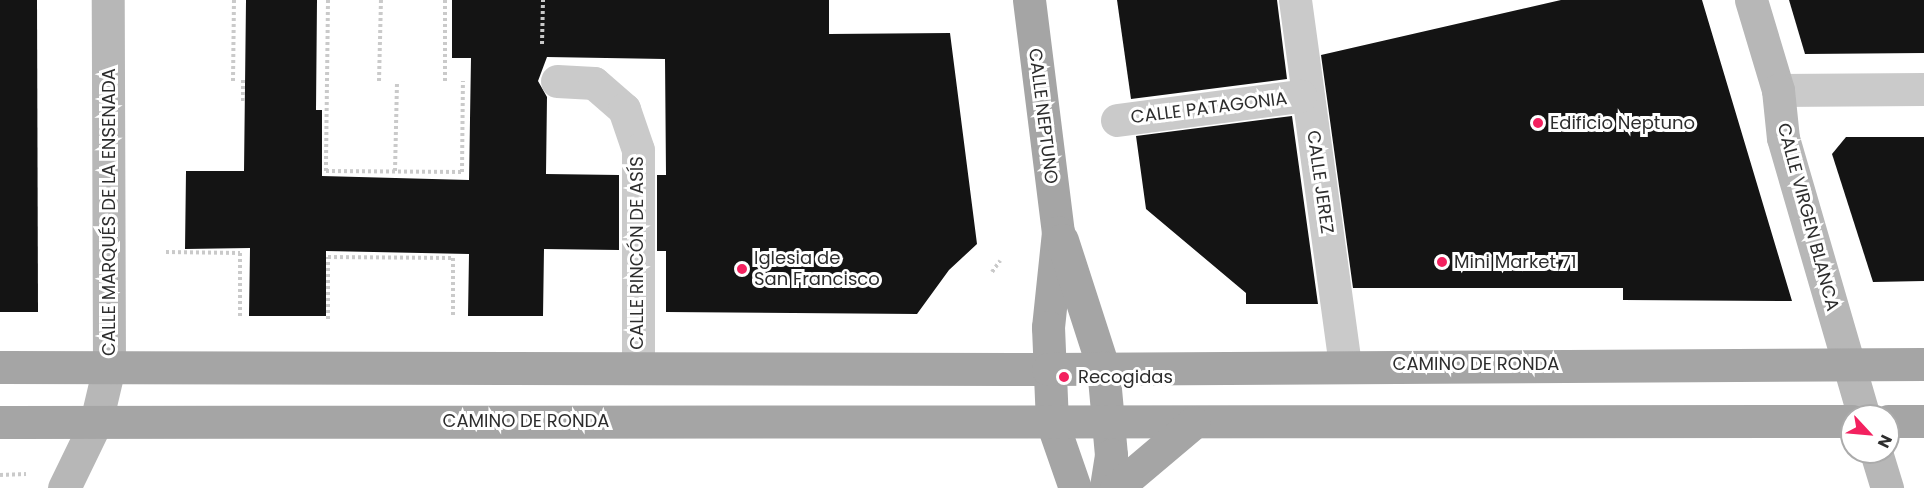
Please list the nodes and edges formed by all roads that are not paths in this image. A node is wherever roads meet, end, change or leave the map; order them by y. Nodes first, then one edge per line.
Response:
1 (108, 0) edge
2 (1029, 0) edge
3 (1295, 0) edge
4 (1751, 0) edge
5 (557, 81) dead end
6 (1924, 89) edge
7 (1778, 90) junction
8 (1300, 96) dead end
9 (1117, 120) dead end
10 (1058, 232) junction
11 (1924, 363) edge
12 (1345, 364) junction
13 (1848, 364) junction
14 (0, 367) edge
15 (109, 367) junction
16 (1103, 367) junction
17 (638, 368) junction
18 (1048, 369) junction
19 (1860, 404) edge
20 (1840, 421) edge
21 (1900, 421) edge
22 (1924, 421) edge
23 (0, 422) edge
24 (96, 422) junction
25 (1052, 422) junction
26 (1110, 423) junction
27 (1193, 423) junction
28 (1880, 464) edge
29 (64, 488) edge
30 (1075, 488) edge
31 (1106, 488) edge
32 (1116, 488) edge
33 (1887, 488) edge

1 - 15 main road, CALLE MARQUÉS DE LA ENSENADA
2 - 10 main road, CALLE NEPTUNO
3 - 12 street, CALLE JEREZ
4 - 7 main road, CALLE VIRGEN BLANCA
5 - 17 street, CALLE RINCÓN DE ASÍS
6 - 7 street
7 - 13 main road, CALLE VIRGEN BLANCA
8 - 9 street, CALLE PATAGONIA
10 - 16 main road, CALLE NEPTUNO
10 - 18 main road, CALLE NEPTUNO
11 - 13 main road, CAMINO DE RONDA
12 - 13 main road, CAMINO DE RONDA
12 - 16 main road, CAMINO DE RONDA
13 - 19 main road
14 - 15 main road, CAMINO DE RONDA
15 - 17 main road, CAMINO DE RONDA
15 - 24 main road, CALLE MARQUÉS DE LA ENSENADA
16 - 18 main road, CAMINO DE RONDA
16 - 26 main road
17 - 18 main road, CAMINO DE RONDA
18 - 25 main road
20 - 27 main road, CAMINO DE RONDA
21 - 22 main road
23 - 24 main road, CAMINO DE RONDA
24 - 25 main road, CAMINO DE RONDA
24 - 29 main road, CALLE MARQUÉS DE LA ENSENADA
25 - 26 main road, CAMINO DE RONDA
25 - 30 main road
26 - 27 main road, CAMINO DE RONDA
26 - 31 main road
27 - 32 main road
28 - 33 main road

